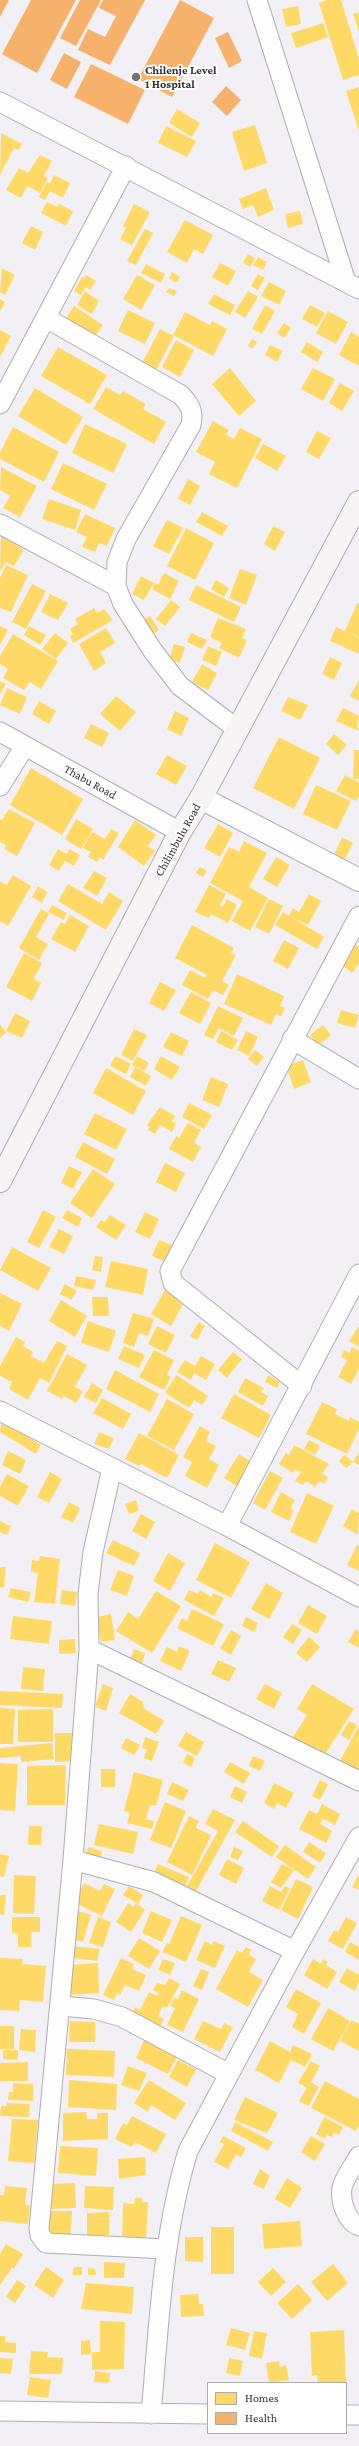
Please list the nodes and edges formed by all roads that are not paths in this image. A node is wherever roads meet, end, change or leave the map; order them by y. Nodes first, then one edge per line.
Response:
1 (257, 0) edge
2 (0, 102) edge
3 (126, 166) junction
4 (353, 286) edge
5 (46, 318) junction
6 (0, 404) edge
7 (359, 502) edge
8 (0, 524) edge
9 (116, 586) junction
10 (237, 729) junction
11 (0, 732) edge
12 (24, 746) junction
13 (0, 786) edge
14 (201, 798) junction
15 (180, 832) junction
16 (359, 880) edge
17 (359, 916) edge
18 (292, 1039) junction
19 (359, 1079) edge
20 (0, 1181) edge
21 (359, 1274) edge
22 (302, 1386) junction
23 (0, 1411) edge
24 (112, 1468) junction
25 (227, 1526) junction
26 (359, 1597) edge
27 (89, 1649) junction
28 (359, 1781) edge
29 (359, 1837) edge
30 (73, 1860) junction
31 (295, 1951) junction
32 (61, 2006) junction
33 (229, 2074) junction
34 (359, 2156) edge
35 (359, 2226) edge
36 (166, 2249) junction
37 (0, 2411) edge
38 (151, 2414) junction
39 (207, 2414) edge
40 (347, 2415) edge
41 (359, 2415) edge

1 - 4 street
2 - 3 street
3 - 4 street
3 - 5 street
5 - 6 street
5 - 9 street
7 - 10 main road, Chilimbulu Road
8 - 9 street
9 - 10 street
10 - 14 main road, Chilimbulu Road
11 - 12 street, Thabu Road
12 - 13 street
12 - 15 street, Thabu Road
14 - 15 main road, Chilimbulu Road
14 - 16 street
15 - 20 main road, Chilimbulu Road
17 - 18 street
18 - 19 street
18 - 22 street
21 - 22 street
22 - 25 street
23 - 24 street
24 - 25 street
24 - 27 street
25 - 26 street
27 - 28 street
27 - 30 street
29 - 31 street
30 - 31 street
30 - 32 street
31 - 33 street
32 - 33 street
32 - 36 street
33 - 36 street
34 - 35 street
36 - 38 street
37 - 38 street
38 - 39 street
40 - 41 street

